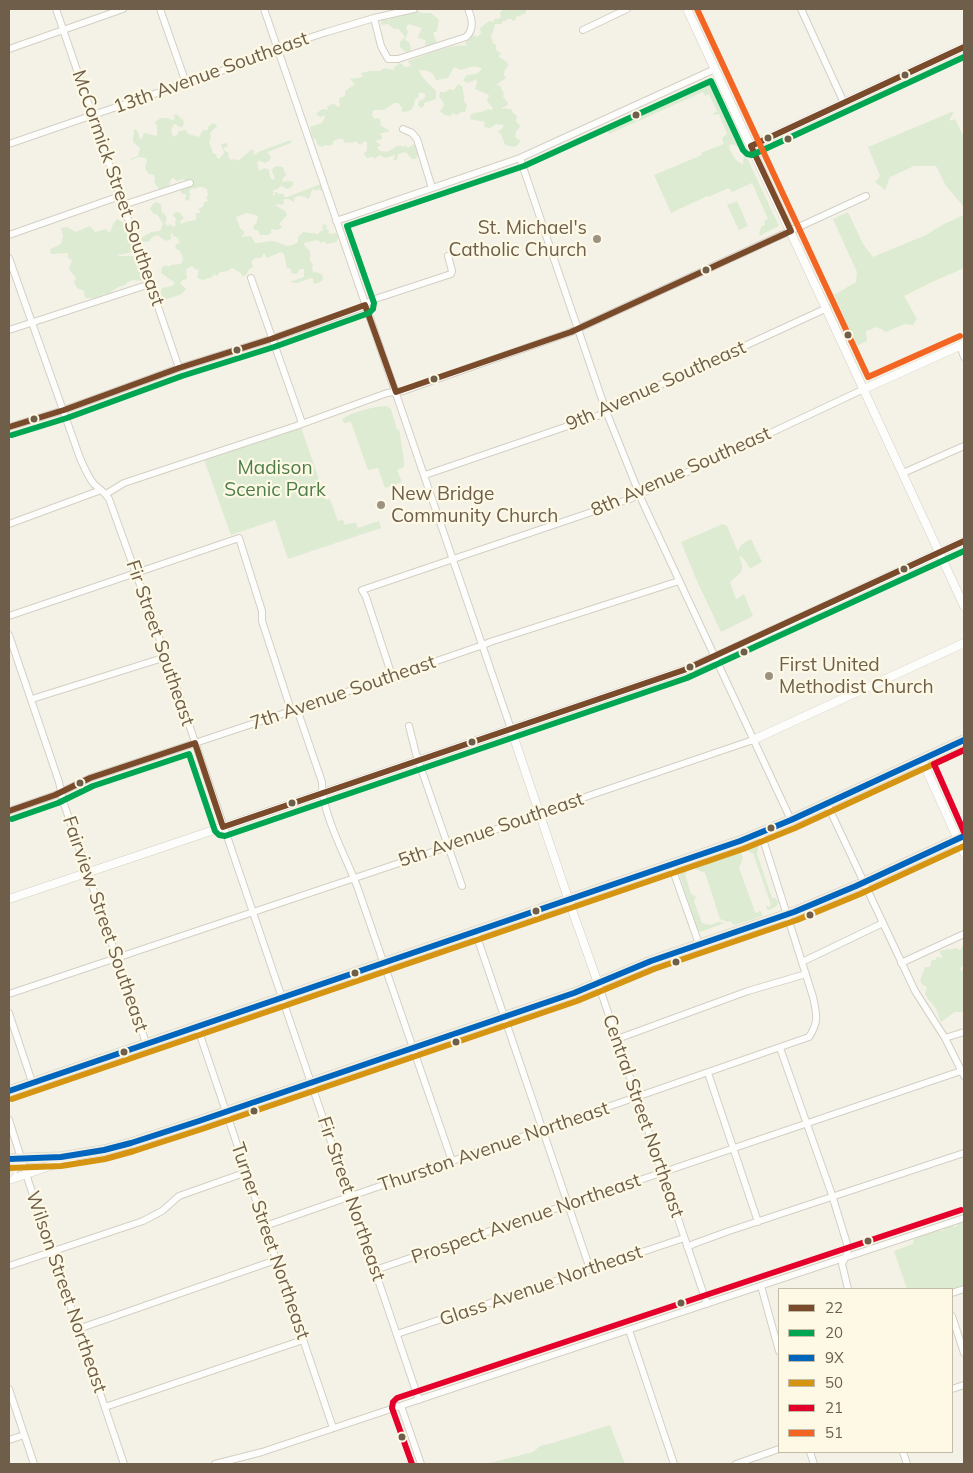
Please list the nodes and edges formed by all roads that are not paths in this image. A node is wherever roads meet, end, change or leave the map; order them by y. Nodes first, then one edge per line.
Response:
1 (56, 9) edge
2 (123, 9) edge
3 (160, 9) edge
4 (264, 9) edge
5 (414, 9) edge
6 (468, 9) edge
7 (627, 9) edge
8 (687, 9) edge
9 (801, 9) edge
10 (374, 18) junction
11 (64, 30) junction
12 (583, 30) dead end
13 (964, 47) edge
14 (9, 49) edge
15 (279, 51) junction
16 (715, 69) junction
17 (186, 83) junction
18 (844, 103) junction
19 (93, 114) junction
20 (403, 129) dead end
21 (9, 144) edge
22 (751, 146) junction
23 (520, 158) junction
24 (190, 183) dead end
25 (432, 188) junction
26 (120, 196) junction
27 (866, 196) dead end
28 (123, 204) junction
29 (336, 220) junction
30 (790, 231) junction
31 (9, 235) edge
32 (448, 256) dead end
33 (9, 258) edge
34 (251, 278) dead end
35 (150, 284) junction
36 (365, 305) junction
37 (827, 308) junction
38 (31, 322) junction
39 (578, 328) junction
40 (9, 330) edge
41 (271, 338) junction
42 (962, 345) edge
43 (964, 357) edge
44 (180, 368) junction
45 (864, 389) junction
46 (396, 392) junction
47 (64, 410) junction
48 (606, 411) junction
49 (302, 423) junction
50 (9, 427) edge
51 (964, 446) edge
52 (903, 473) junction
53 (425, 475) junction
54 (104, 492) junction
55 (640, 494) junction
56 (9, 524) edge
57 (964, 541) edge
58 (940, 553) junction
59 (454, 559) junction
60 (136, 574) junction
61 (678, 581) junction
62 (964, 606) edge
63 (9, 616) edge
64 (9, 634) edge
65 (964, 643) edge
66 (483, 645) junction
67 (166, 657) junction
68 (714, 657) junction
69 (392, 676) junction
70 (32, 699) junction
71 (294, 710) junction
72 (409, 726) dead end
73 (511, 729) junction
74 (753, 740) junction
75 (964, 740) edge
76 (195, 743) junction
77 (418, 760) junction
78 (922, 760) junction
79 (61, 792) junction
80 (322, 793) junction
81 (827, 804) junction
82 (9, 811) edge
83 (540, 814) junction
84 (791, 820) junction
85 (224, 827) junction
86 (761, 833) junction
87 (961, 838) edge
88 (448, 847) junction
89 (964, 853) edge
90 (671, 865) junction
91 (87, 873) junction
92 (354, 878) junction
93 (864, 882) junction
94 (462, 886) dead end
95 (9, 899) edge
96 (568, 900) junction
97 (252, 912) junction
98 (786, 915) junction
99 (883, 923) junction
100 (475, 931) junction
101 (964, 934) edge
102 (699, 944) junction
103 (117, 958) junction
104 (802, 962) junction
105 (382, 963) junction
106 (901, 963) junction
107 (806, 974) junction
108 (598, 983) junction
109 (9, 994) edge
110 (282, 998) junction
111 (9, 1013) edge
112 (504, 1017) junction
113 (197, 1026) junction
114 (964, 1032) edge
115 (945, 1038) junction
116 (617, 1039) junction
117 (146, 1043) junction
118 (412, 1048) junction
119 (780, 1048) junction
120 (708, 1073) junction
121 (963, 1074) edge
122 (32, 1082) junction
123 (311, 1082) junction
124 (9, 1091) edge
125 (637, 1097) junction
126 (226, 1112) junction
127 (9, 1120) edge
128 (807, 1124) junction
129 (542, 1130) junction
130 (734, 1148) junction
131 (87, 1153) junction
132 (964, 1153) edge
133 (9, 1159) edge
134 (22, 1159) junction
135 (452, 1161) junction
136 (9, 1166) edge
137 (247, 1172) junction
138 (663, 1172) junction
139 (26, 1174) junction
140 (9, 1175) edge
141 (9, 1180) edge
142 (350, 1196) junction
143 (832, 1198) junction
144 (568, 1205) junction
145 (964, 1218) edge
146 (758, 1222) junction
147 (265, 1226) junction
148 (684, 1238) junction
149 (688, 1247) junction
150 (52, 1252) junction
151 (844, 1259) junction
152 (276, 1260) junction
153 (9, 1266) edge
154 (590, 1269) junction
155 (375, 1270) junction
156 (761, 1286) junction
157 (848, 1288) edge
158 (707, 1304) junction
159 (953, 1319) edge
160 (78, 1329) junction
161 (629, 1330) junction
162 (397, 1334) junction
163 (303, 1340) junction
164 (778, 1347) edge
165 (964, 1353) edge
166 (9, 1389) edge
167 (419, 1400) junction
168 (401, 1406) junction
169 (105, 1407) junction
170 (333, 1428) junction
171 (24, 1435) junction
172 (9, 1440) edge
173 (778, 1449) edge
174 (34, 1464) edge
175 (124, 1464) edge
176 (215, 1464) edge
177 (421, 1464) edge
178 (674, 1464) edge
179 (736, 1464) edge

1 - 11 street, McCormick Street Southeast
2 - 11 street
3 - 17 street
4 - 15 street
5 - 10 street, 13th Avenue Southeast
6 - 10 street
7 - 12 street
8 - 16 street
9 - 18 street
10 - 15 street, 13th Avenue Southeast
11 - 14 street
11 - 19 street, McCormick Street Southeast
13 - 18 street
15 - 17 street, 13th Avenue Southeast
15 - 29 street
16 - 22 street
16 - 23 street
17 - 19 street, 13th Avenue Southeast
18 - 22 street
19 - 21 street, 13th Avenue Southeast
19 - 26 street, McCormick Street Southeast
20 - 25 street
22 - 30 street
23 - 25 street
23 - 39 street
24 - 28 street
25 - 29 street
26 - 28 street, McCormick Street Southeast
26 - 31 street
27 - 30 street
28 - 35 street, McCormick Street Southeast
29 - 36 street
30 - 37 street
30 - 39 street
32 - 36 street
33 - 38 street, Fir Street Southeast
34 - 41 street
35 - 38 street
35 - 44 street, McCormick Street Southeast
36 - 41 street
36 - 46 street
37 - 45 street
37 - 48 street, 9th Avenue Southeast
38 - 40 street
38 - 47 street, Fir Street Southeast
39 - 46 street
39 - 48 street
41 - 44 street
41 - 49 street
42 - 43 street
42 - 45 street, 8th Avenue Southeast
44 - 47 street
45 - 52 street
45 - 55 street, 8th Avenue Southeast
46 - 49 street
46 - 53 street
47 - 50 street
47 - 54 street, Fir Street Southeast
48 - 53 street, 9th Avenue Southeast
48 - 55 street
49 - 54 street
51 - 52 street
52 - 58 street
53 - 59 street
54 - 56 street
54 - 60 street, Fir Street Southeast
55 - 59 street, 8th Avenue Southeast
55 - 61 street
57 - 58 street
58 - 62 street
58 - 68 street
59 - 66 street
59 - 69 street, 8th Avenue Southeast
60 - 63 street
60 - 67 street, Fir Street Southeast
60 - 71 street
61 - 66 street, 7th Avenue Southeast
61 - 68 street
64 - 70 street, Fairview Street Southeast
65 - 74 street, 5th Avenue Southeast
66 - 69 street, 7th Avenue Southeast
66 - 73 street
67 - 70 street
67 - 76 street, Fir Street Southeast
68 - 73 street
68 - 74 street
69 - 71 street, 7th Avenue Southeast
70 - 79 street, Fairview Street Southeast
71 - 76 street, 7th Avenue Southeast
71 - 80 street
72 - 77 street
73 - 77 street
73 - 83 street, Central Street Northeast
74 - 83 street, 5th Avenue Southeast
74 - 84 street
75 - 78 main road
76 - 79 street, 7th Avenue Southeast
76 - 85 street, Fir Street Southeast
77 - 80 street
77 - 88 street
78 - 81 main road
78 - 87 street
79 - 82 street, 7th Avenue Southeast
79 - 91 street, Fairview Street Southeast
80 - 85 street
80 - 92 street
81 - 84 main road
81 - 93 street
83 - 88 street, 5th Avenue Southeast
83 - 96 street, Central Street Northeast
84 - 86 main road
85 - 91 street
85 - 97 street, Fir Street Southeast
86 - 90 main road
86 - 98 street
87 - 89 street
87 - 93 main road
88 - 92 street, 5th Avenue Southeast
88 - 94 street
90 - 96 main road
90 - 102 street
91 - 95 street
91 - 103 street, Fairview Street Southeast
92 - 97 street, 5th Avenue Southeast
92 - 105 street
93 - 98 main road
93 - 99 street
96 - 100 main road
96 - 108 street, Central Street Northeast
97 - 103 street, 5th Avenue Southeast
97 - 110 street, Fir Street Southeast
98 - 102 main road
98 - 104 street
99 - 104 street
99 - 106 street
100 - 105 main road
100 - 112 street
101 - 106 street
102 - 108 main road
103 - 109 street, 5th Avenue Southeast
103 - 117 street, Fairview Street Southeast
104 - 107 street
105 - 110 main road
105 - 118 street
106 - 115 street
107 - 116 street
107 - 119 street, Thurston Avenue Northeast
108 - 112 main road
108 - 116 street, Central Street Northeast
110 - 113 main road
110 - 123 street, Fir Street Northeast
111 - 122 street
112 - 118 main road
112 - 129 street
113 - 117 main road
113 - 126 street, Turner Street Northeast
114 - 115 street
115 - 121 street
116 - 125 street, Central Street Northeast
117 - 122 main road
118 - 123 main road
118 - 135 street
119 - 120 street, Thurston Avenue Northeast
119 - 128 street
120 - 125 street, Thurston Avenue Northeast
120 - 130 street
121 - 128 street, Prospect Avenue Northeast
122 - 124 main road
123 - 126 main road
123 - 142 street, Fir Street Northeast
125 - 129 street, Thurston Avenue Northeast
125 - 138 street, Central Street Northeast
126 - 131 main road
126 - 137 street, Turner Street Northeast
127 - 134 street, Wilson Street Northeast
128 - 130 street, Prospect Avenue Northeast
128 - 143 street
129 - 135 street, Thurston Avenue Northeast
129 - 144 street
130 - 138 street, Prospect Avenue Northeast
130 - 146 street
131 - 134 main road
131 - 139 street
132 - 143 street
133 - 134 main road
134 - 139 street, Wilson Street Northeast
134 - 140 street
135 - 142 street, Thurston Avenue Northeast
136 - 140 main road
137 - 147 street, Turner Street Northeast
137 - 150 street
138 - 144 street, Prospect Avenue Northeast
138 - 148 street, Central Street Northeast
139 - 141 street
139 - 150 street, Wilson Street Northeast
142 - 147 street, Thurston Avenue Northeast
142 - 155 street, Fir Street Northeast
143 - 146 street
143 - 151 street
144 - 154 street
144 - 155 street, Prospect Avenue Northeast
145 - 151 street
146 - 149 street
147 - 152 street, Turner Street Northeast
148 - 149 street, Central Street Northeast
148 - 154 street, Glass Avenue Northeast
149 - 158 street, Central Street Northeast
150 - 153 street
150 - 160 street, Wilson Street Northeast
151 - 156 street
151 - 157 street
152 - 160 street
152 - 163 street, Turner Street Northeast
154 - 162 street, Glass Avenue Northeast
155 - 162 street, Fir Street Northeast
156 - 158 street
156 - 164 street
158 - 161 street
159 - 165 street
160 - 169 street, Wilson Street Northeast
161 - 167 street
161 - 178 street
162 - 167 street, Fir Street Northeast
163 - 169 street
163 - 170 street, Turner Street Northeast
166 - 171 street
167 - 168 street
168 - 170 street
168 - 177 street
169 - 175 street, Wilson Street Northeast
170 - 176 street
171 - 172 street
171 - 174 street
173 - 179 street

